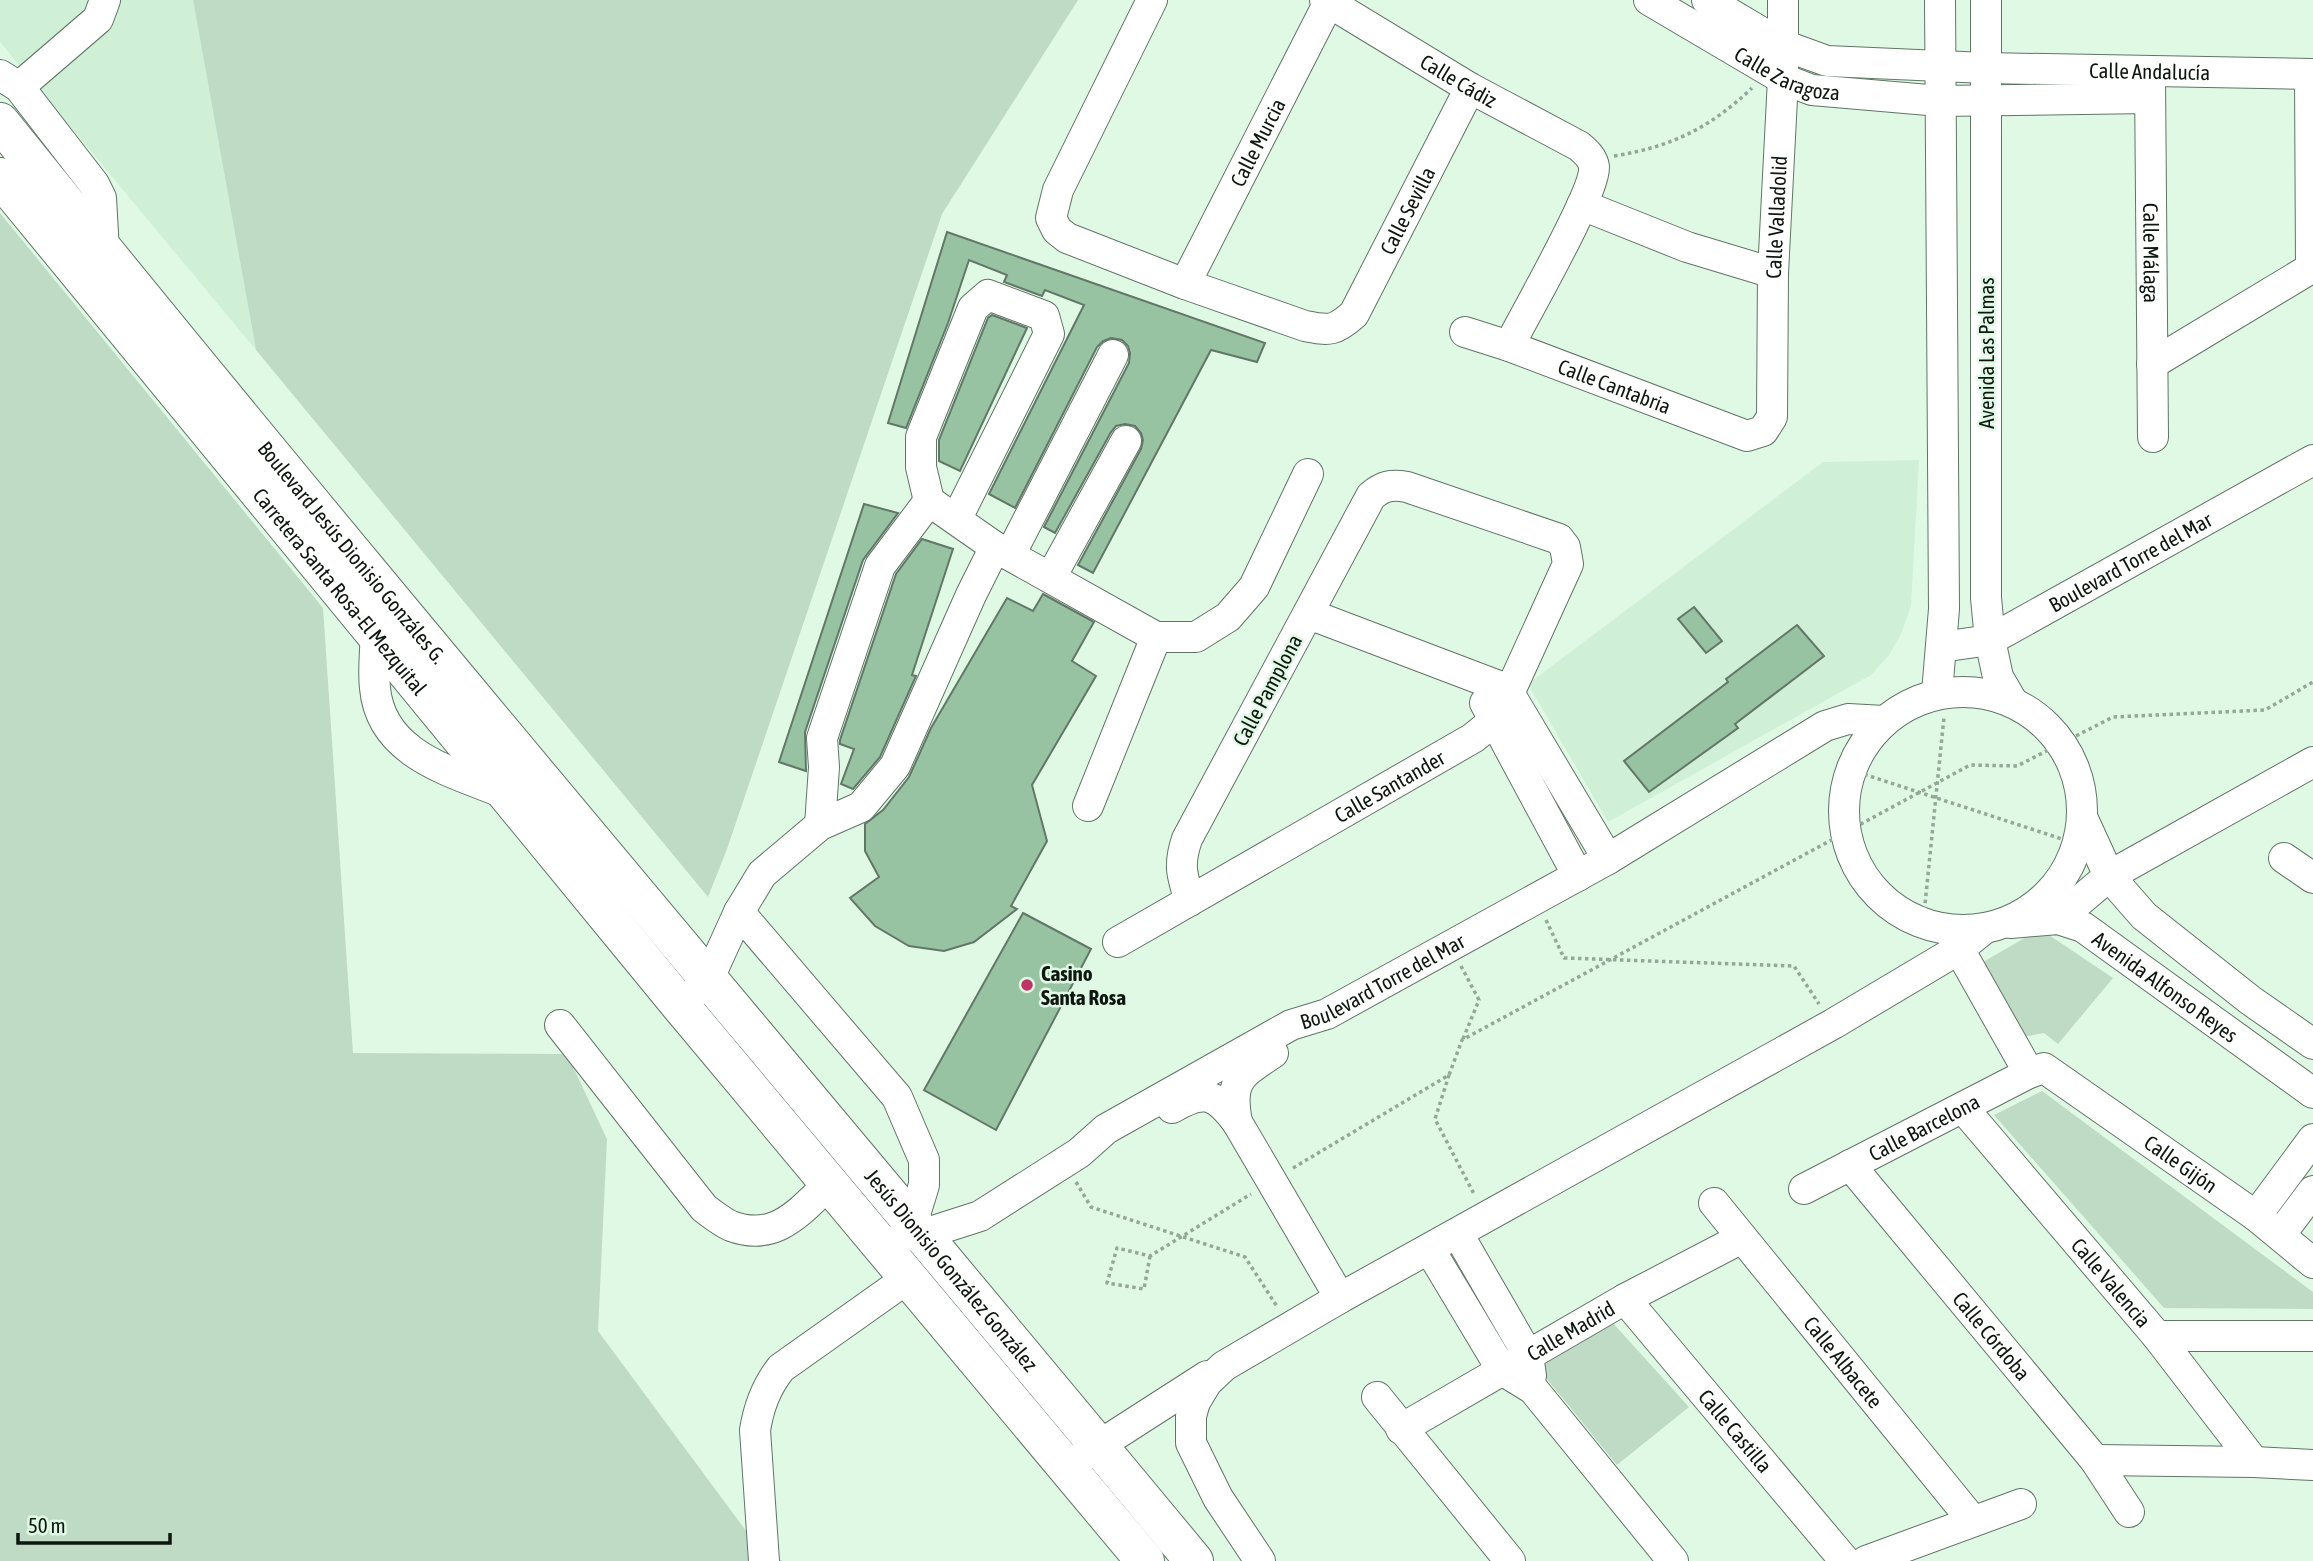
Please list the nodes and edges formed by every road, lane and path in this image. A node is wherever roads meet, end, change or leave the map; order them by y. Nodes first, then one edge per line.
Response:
1 (105, 0) edge
2 (1152, 0) edge
3 (1649, 0) edge
4 (1707, 0) edge
5 (1783, 0) edge
6 (1940, 0) edge
7 (1986, 0) edge
8 (1340, 4) edge
9 (1779, 65) junction
10 (1940, 66) junction
11 (1986, 68) junction
12 (2311, 74) edge
13 (9, 81) edge
14 (2150, 85) junction
15 (1470, 88) junction
16 (1986, 100) junction
17 (1940, 101) junction
18 (0, 122) edge
19 (1591, 159) junction
20 (0, 177) edge
21 (1582, 205) junction
22 (104, 251) junction
23 (2312, 267) edge
24 (1773, 273) junction
25 (1185, 284) junction
26 (1465, 332) dead end
27 (1509, 346) junction
28 (1113, 355) dead end
29 (2152, 364) junction
30 (1763, 431) joint
31 (2153, 437) dead end
32 (1126, 441) dead end
33 (2313, 460) edge
34 (1308, 474) dead end
35 (929, 501) junction
36 (957, 518) junction
37 (1565, 547) joint
38 (1003, 551) junction
39 (1051, 577) junction
40 (1309, 614) junction
41 (376, 634) junction
42 (1156, 637) junction
43 (1990, 640) junction
44 (1941, 647) junction
45 (1472, 676) junction
46 (2313, 682) edge
47 (1509, 693) junction
48 (1942, 693) junction
49 (2012, 701) junction
50 (1884, 720) junction
51 (1494, 721) junction
52 (2060, 742) junction
53 (2313, 762) edge
54 (1851, 770) junction
55 (1558, 775) junction
56 (1938, 781) junction
57 (1532, 791) junction
58 (1918, 792) junction
59 (506, 794) junction
60 (1937, 798) junction
61 (1088, 806) dead end
62 (820, 825) junction
63 (2080, 830) junction
64 (1845, 831) junction
65 (2284, 858) dead end
66 (1608, 859) junction
67 (1578, 876) junction
68 (2109, 876) junction
69 (2313, 878) edge
70 (1536, 899) junction
71 (1190, 901) junction
72 (739, 912) junction
73 (2058, 919) junction
74 (1923, 924) junction
75 (1994, 926) junction
76 (1118, 942) dead end
77 (1451, 946) junction
78 (1959, 949) junction
79 (1613, 958) junction
80 (709, 978) junction
81 (680, 1005) junction
82 (1327, 1014) junction
83 (1833, 1024) junction
84 (559, 1025) dead end
85 (1462, 1041) junction
86 (2313, 1044) edge
87 (2037, 1071) junction
88 (1449, 1075) junction
89 (2313, 1093) edge
90 (1962, 1108) junction
91 (1237, 1122) junction
92 (2313, 1139) edge
93 (1072, 1158) junction
94 (1850, 1165) junction
95 (1271, 1181) junction
96 (830, 1183) junction
97 (1804, 1189) dead end
98 (2313, 1191) edge
99 (1714, 1203) dead end
100 (2256, 1216) junction
101 (1486, 1218) junction
102 (918, 1227) junction
103 (1458, 1234) junction
104 (2280, 1235) junction
105 (1183, 1237) junction
106 (1742, 1238) junction
107 (879, 1241) junction
108 (1430, 1250) junction
109 (1150, 1256) junction
110 (2313, 1263) edge
111 (908, 1278) junction
112 (1340, 1298) junction
113 (1625, 1299) junction
114 (1290, 1328) junction
115 (2157, 1336) junction
116 (2313, 1336) edge
117 (1528, 1355) junction
118 (1224, 1366) junction
119 (1502, 1370) junction
120 (1533, 1389) junction
121 (1377, 1397) dead end
122 (1401, 1429) junction
123 (1098, 1445) junction
124 (2095, 1460) junction
125 (2254, 1462) junction
126 (2313, 1465) edge
127 (1067, 1468) junction
128 (2021, 1504) dead end
129 (2129, 1512) dead end
130 (1973, 1521) junction
131 (764, 1561) edge
132 (1145, 1561) edge
133 (1194, 1561) edge
134 (1259, 1561) edge
135 (1510, 1561) edge
136 (1674, 1561) edge
137 (1844, 1561) edge
138 (1866, 1561) edge

1 - 13 street
2 - 25 street
3 - 9 street, Calle Zaragoza
4 - 9 street, Calle Zaragoza
5 - 9 street, Calle Valladolid
6 - 10 street, Avenida Las Palmas
7 - 11 street, Avenida Las Palmas
8 - 15 street, Calle Cádiz
8 - 25 street, Calle Murcia
9 - 10 street, Calle Zaragoza
9 - 17 street, Calle Zaragoza
9 - 19 path
9 - 24 street, Calle Valladolid
10 - 11 street, Calle Zaragoza
10 - 17 street, Avenida Las Palmas
11 - 14 street, Calle Andalucía
11 - 16 street, Avenida Las Palmas
12 - 14 street, Calle Andalucía
12 - 23 street
13 - 22 street
14 - 16 street, Calle Andalucía
14 - 29 street, Calle Málaga
15 - 19 street, Calle Cádiz
15 - 25 street, Calle Sevilla
16 - 17 street, Calle Zaragoza
16 - 43 street, Avenida Las Palmas
17 - 44 street, Avenida Las Palmas
18 - 22 main road, Boulevard Jesús Dionisio Gonzáles G.
19 - 21 street
20 - 41 main road, Carretera Santa Rosa-El Mezquital
21 - 24 street
21 - 27 street
22 - 80 main road, Boulevard Jesús Dionisio Gonzáles G.
23 - 29 street
24 - 30 street, Calle Valladolid
26 - 27 street, Calle Cantabria
27 - 30 street, Calle Cantabria
28 - 38 street
29 - 31 street, Calle Málaga
32 - 39 street
33 - 43 street, Boulevard Torre del Mar
34 - 42 street
35 - 36 street
35 - 36 street
35 - 62 street
36 - 38 street
37 - 40 street, Calle Pamplona
37 - 47 street, Calle Santander
38 - 39 street
38 - 62 street
39 - 42 street
40 - 45 street
40 - 71 street, Calle Pamplona
41 - 59 main road, Carretera Santa Rosa-El Mezquital
41 - 59 street
42 - 61 street
43 - 44 street, Boulevard Torre del Mar
43 - 49 street, Avenida Las Palmas
44 - 48 street, Avenida Las Palmas
45 - 47 street
45 - 51 street
46 - 52 path
47 - 51 street, Calle Santander
47 - 55 street
48 - 49 street
48 - 50 street
48 - 56 path
49 - 52 street
50 - 54 street, Avenida Alfonso Reyes
50 - 66 street, Boulevard Torre del Mar
51 - 57 street
51 - 71 street, Calle Santander
52 - 56 path
52 - 63 street
53 - 68 street
54 - 58 path
54 - 64 street, Avenida Alfonso Reyes
55 - 57 street
55 - 66 street
56 - 58 path
56 - 60 path
57 - 67 street
58 - 60 path
58 - 64 path
59 - 81 main road, Carretera Santa Rosa-El Mezquital
60 - 63 path
60 - 74 path
62 - 72 street
63 - 68 street, Avenida Alfonso Reyes
63 - 75 street
64 - 74 street, Avenida Alfonso Reyes
64 - 79 path
65 - 69 street
66 - 67 street, Boulevard Torre del Mar
67 - 70 street, Boulevard Torre del Mar
68 - 73 street
68 - 86 street, Avenida Alfonso Reyes
70 - 77 street, Boulevard Torre del Mar
70 - 79 path
71 - 76 street, Calle Santander
72 - 80 street
72 - 102 street
73 - 75 street, Avenida Alfonso Reyes
73 - 89 street, Avenida Alfonso Reyes
74 - 75 street, Avenida Alfonso Reyes
75 - 78 street
77 - 82 street, Boulevard Torre del Mar
77 - 85 path
78 - 83 street
78 - 87 street
79 - 83 path
79 - 85 path
80 - 81 street
80 - 102 main road, Jesús Dionisio González González
81 - 96 main road, Jesús Dionisio González González
82 - 91 street
82 - 93 street, Boulevard Torre del Mar
83 - 101 street
84 - 96 street
85 - 88 path
87 - 90 street, Calle Barcelona
87 - 100 street, Calle Gijón
88 - 95 path
88 - 101 path
90 - 94 street, Calle Barcelona
90 - 115 street, Calle Valencia
91 - 93 street
91 - 95 street
92 - 100 street
93 - 102 street, Boulevard Torre del Mar
93 - 105 path
94 - 97 street, Calle Barcelona
94 - 124 street, Calle Córdoba
95 - 105 path
95 - 112 street
96 - 107 main road, Jesús Dionisio González González
98 - 104 street
99 - 106 street, Calle Albacete
100 - 104 street, Calle Gijón
101 - 103 street
102 - 107 street, Boulevard Torre del Mar
102 - 123 main road, Jesús Dionisio González González
103 - 108 street
103 - 117 street
104 - 110 street, Calle Gijón
105 - 109 path
105 - 114 path
106 - 113 street, Calle Madrid
106 - 130 street, Calle Albacete
107 - 111 main road, Jesús Dionisio González González
108 - 112 street
108 - 119 street
109 - 109 path
111 - 127 main road, Jesús Dionisio González González
111 - 131 street
112 - 114 street
113 - 117 street, Calle Madrid
113 - 137 street, Calle Castilla
114 - 118 street
115 - 116 street
115 - 125 street, Calle Valencia
117 - 119 street, Calle Madrid
117 - 120 street
118 - 123 street
118 - 134 street
119 - 120 street
119 - 122 street, Calle Madrid
120 - 136 street
121 - 122 street
122 - 135 street
123 - 127 street
123 - 133 main road, Jesús Dionisio González González
124 - 125 street
124 - 129 street, Calle Córdoba
125 - 126 street
127 - 132 main road, Jesús Dionisio González González
128 - 130 street
130 - 138 street

